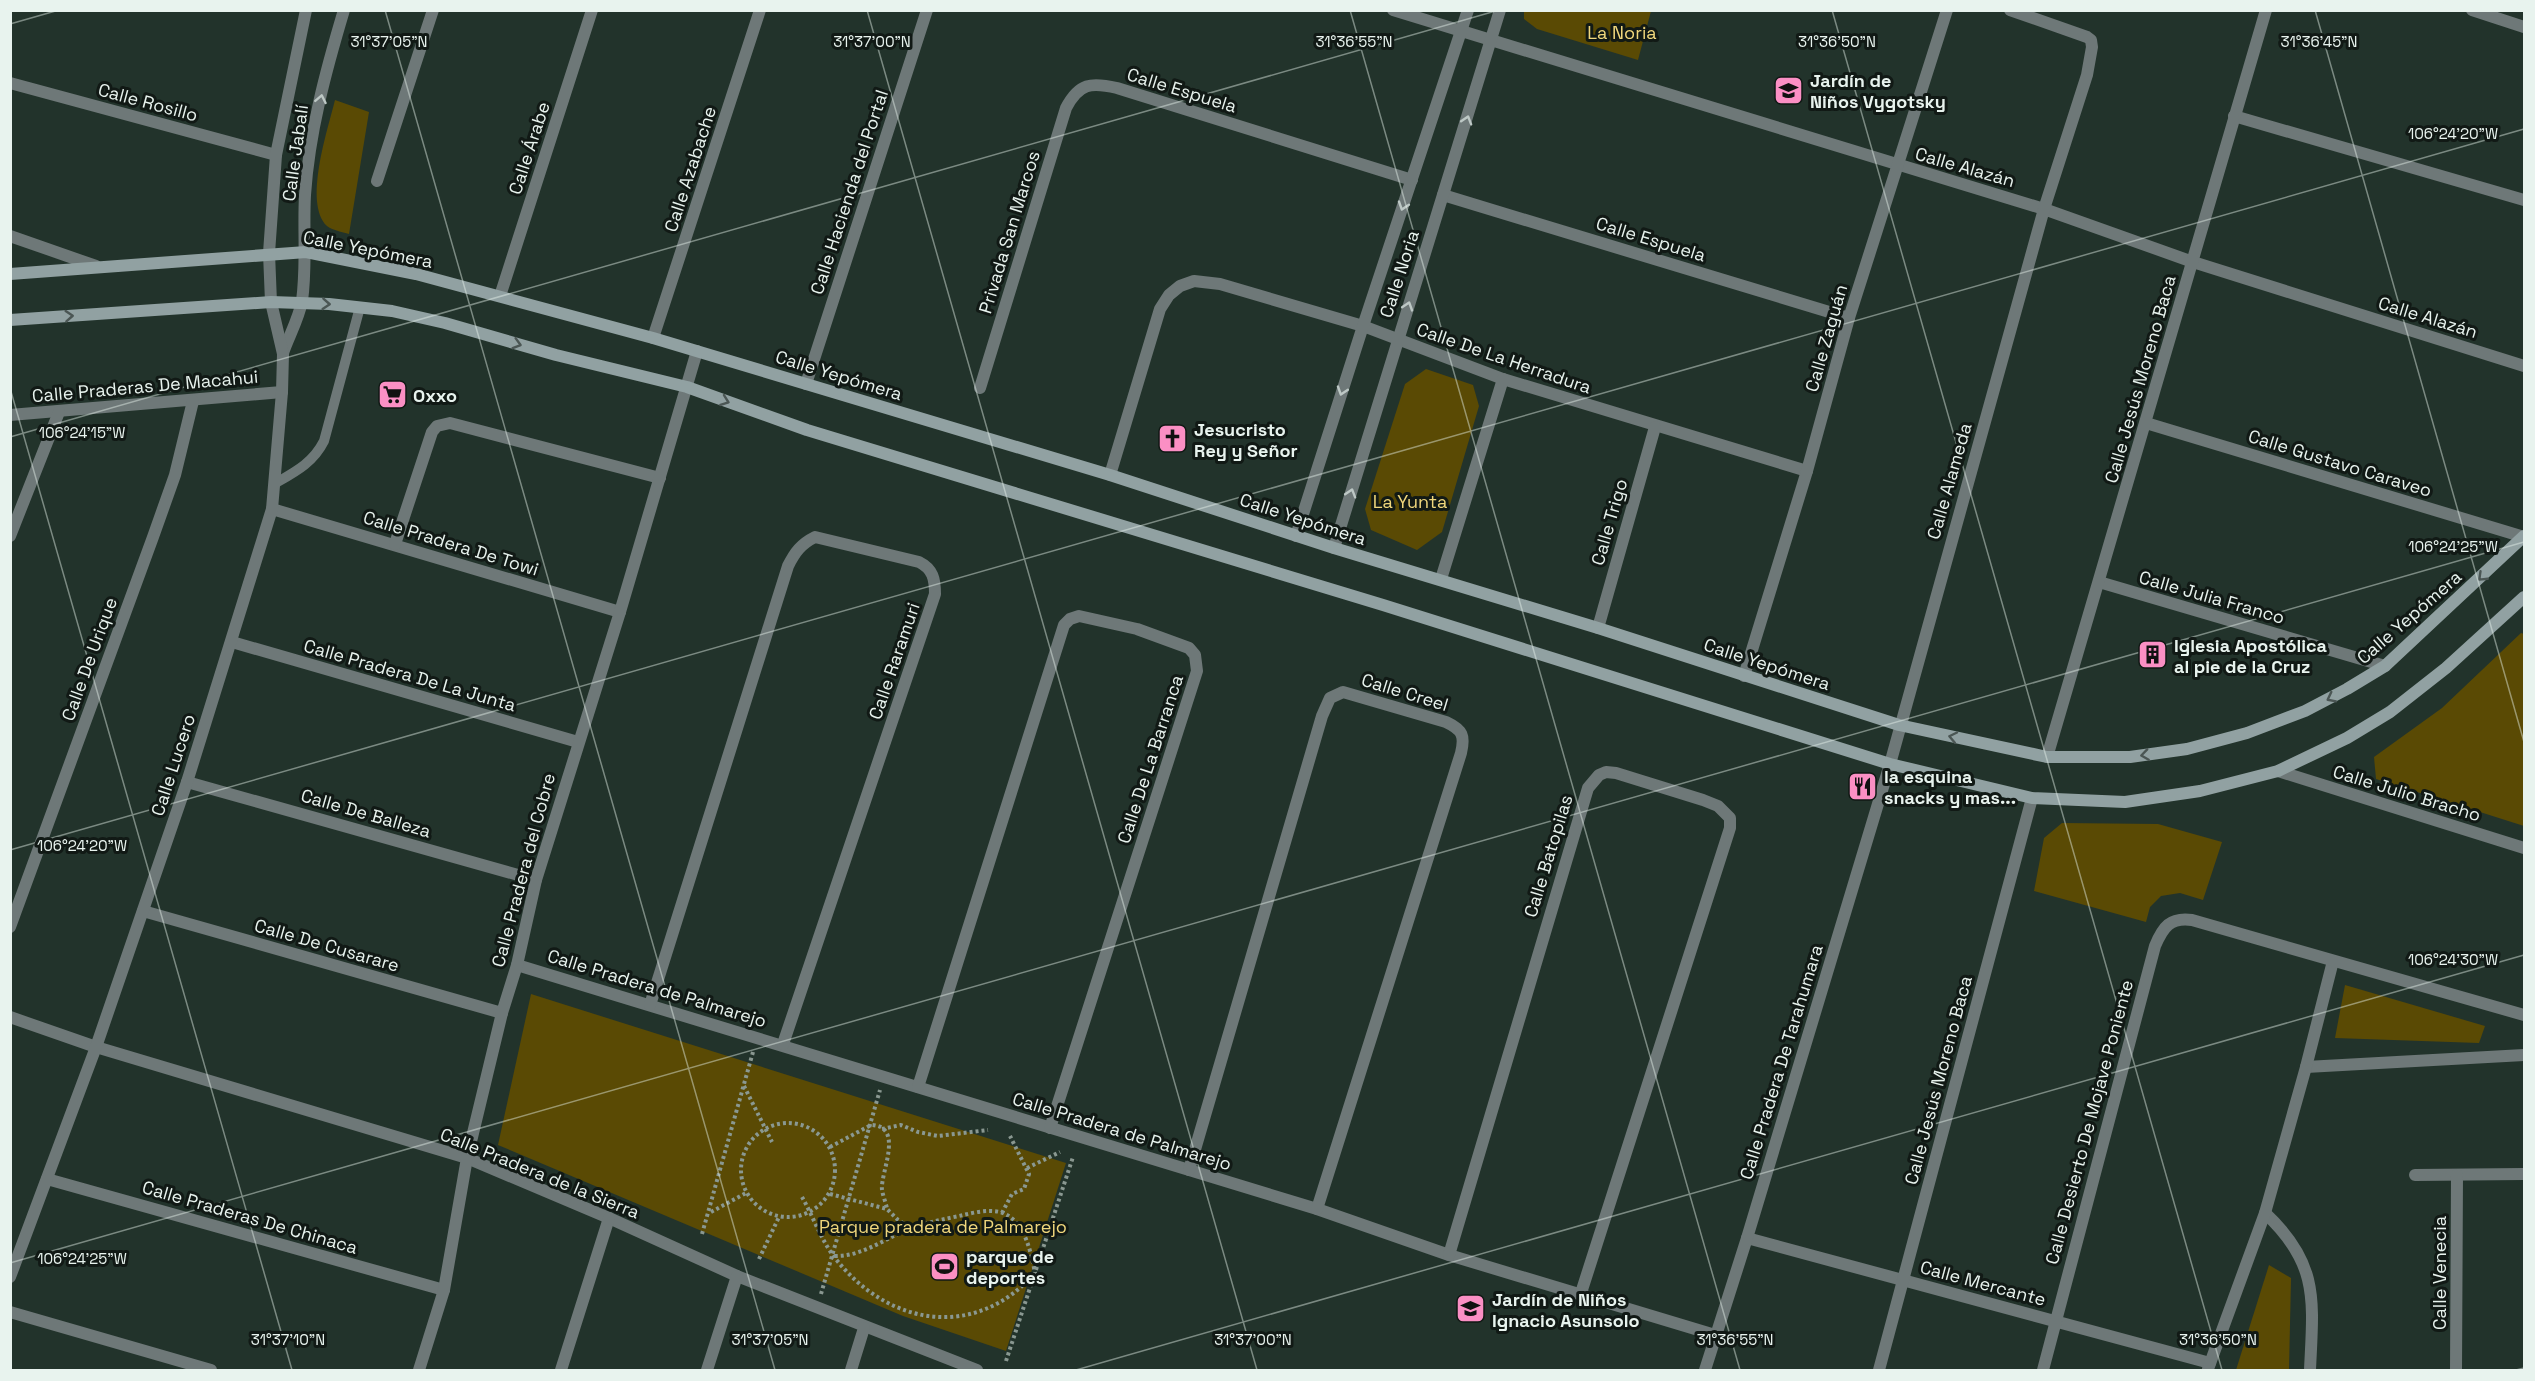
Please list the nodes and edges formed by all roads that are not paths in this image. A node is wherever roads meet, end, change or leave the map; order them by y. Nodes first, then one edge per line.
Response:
1 (306, 10) edge
2 (433, 10) edge
3 (592, 10) edge
4 (760, 10) edge
5 (927, 10) edge
6 (1393, 10) edge
7 (1468, 10) edge
8 (1500, 10) edge
9 (1947, 10) edge
10 (2010, 10) edge
11 (2266, 10) edge
12 (2472, 10) edge
13 (341, 11) edge
14 (2524, 27) edge
15 (1461, 31) junction
16 (1491, 40) junction
17 (10, 83) edge
18 (1080, 89) joint
19 (2234, 116) junction
20 (276, 155) junction
21 (1898, 166) junction
22 (1412, 180) junction
23 (377, 181) dead end
24 (1443, 195) junction
25 (2524, 200) edge
26 (2044, 209) junction
27 (10, 236) edge
28 (306, 252) junction
29 (269, 253) junction
30 (2193, 262) junction
31 (96, 266) junction
32 (10, 274) edge
33 (500, 296) junction
34 (272, 302) junction
35 (302, 303) junction
36 (360, 307) junction
37 (1849, 318) junction
38 (10, 320) edge
39 (1363, 326) junction
40 (653, 338) junction
41 (1397, 341) junction
42 (697, 351) junction
43 (283, 354) junction
44 (2524, 366) edge
45 (1503, 379) junction
46 (806, 384) junction
47 (687, 387) junction
48 (980, 388) dead end
49 (282, 392) junction
50 (194, 401) junction
51 (59, 412) junction
52 (10, 415) edge
53 (2146, 423) junction
54 (1655, 427) junction
55 (1807, 471) junction
56 (1110, 475) junction
57 (660, 478) junction
58 (274, 484) junction
59 (272, 509) junction
60 (10, 536) edge
61 (1296, 536) junction
62 (2524, 536) edge
63 (395, 544) junction
64 (1334, 548) junction
65 (1441, 579) junction
66 (2099, 582) junction
67 (2524, 597) edge
68 (620, 612) junction
69 (1598, 628) junction
70 (232, 642) junction
71 (2385, 666) junction
72 (1744, 676) junction
73 (1899, 725) junction
74 (578, 742) junction
75 (2047, 757) junction
76 (1890, 764) junction
77 (2278, 771) junction
78 (187, 782) junction
79 (2032, 798) junction
80 (2524, 848) edge
81 (536, 880) junction
82 (142, 911) junction
83 (10, 927) edge
84 (2333, 961) junction
85 (517, 965) junction
86 (650, 1005) junction
87 (502, 1013) junction
88 (2524, 1015) edge
89 (10, 1017) edge
90 (783, 1044) junction
91 (96, 1047) junction
92 (2524, 1055) edge
93 (2306, 1067) junction
94 (918, 1087) junction
95 (1050, 1128) junction
96 (467, 1158) junction
97 (1190, 1170) junction
98 (2524, 1174) edge
99 (2415, 1175) dead end
100 (2457, 1175) junction
101 (47, 1179) junction
102 (1317, 1209) junction
103 (2265, 1213) junction
104 (609, 1218) junction
105 (1747, 1238) junction
106 (1449, 1254) junction
107 (737, 1276) junction
108 (10, 1277) edge
109 (1904, 1281) junction
110 (444, 1290) junction
111 (1581, 1293) junction
112 (10, 1312) edge
113 (2055, 1320) junction
114 (864, 1328) junction
115 (1715, 1335) junction
116 (2209, 1367) edge
117 (212, 1371) edge
118 (419, 1371) edge
119 (561, 1371) edge
120 (707, 1371) edge
121 (851, 1371) edge
122 (977, 1371) edge
123 (1705, 1371) edge
124 (1880, 1371) edge
125 (2043, 1371) edge
126 (2310, 1371) edge
127 (2457, 1371) edge

1 - 20 street, Calle Jabalí
2 - 23 street
3 - 33 street, Calle Árabe
4 - 40 street, Calle Azabache
5 - 46 street, Calle Hacienda del Portal
6 - 15 street, Calle Alazán
7 - 15 street, Calle Noria
8 - 16 street, Calle Noria
9 - 21 street, Calle Zaguán
10 - 26 street, Calle Alameda
11 - 19 street, Calle Jesús Moreno Baca
12 - 14 street
28 -> 13 street, Calle Jabalí
15 - 16 street, Calle Alazán
15 - 22 street, Calle Noria
16 - 21 street, Calle Alazán
24 -> 16 street, Calle Noria
17 - 20 street, Calle Rosillo
18 - 22 street, Calle Espuela
18 - 48 street, Privada San Marcos
19 - 25 street
19 - 30 street, Calle Jesús Moreno Baca
20 - 29 street, Calle Jabalí
21 - 26 street, Calle Alazán
21 - 37 street, Calle Zaguán
22 -> 39 street, Calle Noria
24 - 37 street, Calle Espuela
41 -> 24 street, Calle Noria
26 - 30 street, Calle Alazán
26 - 73 street, Calle Alameda
27 - 31 street
28 - 29 main road, Calle Yepómera
28 - 33 main road, Calle Yepómera
28 - 35 street, Calle Jabalí
29 - 31 main road, Calle Yepómera
29 - 34 street, Calle Jabalí
30 - 44 street, Calle Alazán
30 - 53 street, Calle Jesús Moreno Baca
31 - 32 main road, Calle Yepómera
33 - 40 main road, Calle Yepómera
34 - 35 main road
38 -> 34 main road
34 - 43 street, Calle Lucero
35 -> 36 main road
35 - 43 street, Calle Lucero
36 -> 47 main road
36 - 58 lane
37 - 55 street, Calle Zaguán
39 - 41 street, Calle De La Herradura
39 - 56 street, Calle De La Herradura
39 -> 61 street, Calle Noria
40 - 42 main road, Calle Yepómera
41 - 45 street, Calle De La Herradura
64 -> 41 street, Calle Noria
42 - 46 main road, Calle Yepómera
42 - 47 street, Calle Pradera del Cobre
43 - 49 street, Calle Lucero
45 - 54 street, Calle De La Herradura
45 - 65 street
46 - 56 main road, Calle Yepómera
47 - 57 street, Calle Pradera del Cobre
47 -> 76 main road
49 - 50 street, Calle Praderas De Macahui
49 - 58 street, Calle Lucero
50 - 51 street, Calle Praderas De Macahui
50 - 83 street, Calle De Urique
51 - 52 street, Calle Praderas De Macahui
51 - 60 street
53 - 62 street, Calle Gustavo Caraveo
53 - 66 street, Calle Jesús Moreno Baca
54 - 55 street, Calle De La Herradura
54 - 69 street, Calle Trigo
55 - 72 street, Calle Zaguán
56 - 61 main road, Calle Yepómera
57 - 63 street
57 - 68 street, Calle Pradera del Cobre
58 - 59 street, Calle Lucero
59 - 63 street, Calle Pradera De Towi
59 - 70 street, Calle Lucero
61 - 64 main road, Calle Yepómera
62 -> 71 main road, Calle Yepómera
63 - 68 street, Calle Pradera De Towi
64 - 65 main road, Calle Yepómera
65 - 69 main road, Calle Yepómera
66 - 71 street, Calle Julia Franco
66 - 75 street, Calle Jesús Moreno Baca
67 - 77 main road
68 - 74 street, Calle Pradera del Cobre
69 - 72 main road, Calle Yepómera
70 - 74 street, Calle Pradera De La Junta
70 - 78 street, Calle Lucero
71 -> 75 main road, Calle Yepómera
72 - 73 main road, Calle Yepómera
75 -> 73 main road, Calle Yepómera
73 - 76 street, Calle Alameda
74 - 81 street, Calle Pradera del Cobre
76 - 79 main road
76 - 105 street, Calle Pradera De Tarahumara
77 - 79 main road
77 - 80 street, Calle Julio Bracho
78 - 81 street, Calle De Balleza
78 - 82 street, Calle Lucero
79 - 109 street, Calle Jesús Moreno Baca
81 - 85 street, Calle Pradera del Cobre
82 - 87 street, Calle De Cusarare
82 - 91 street, Calle Lucero
84 - 88 street
84 - 93 street, Calle Mercante
84 - 113 street, Calle Desierto De Mojave Poniente
85 - 86 street, Calle Pradera de Palmarejo
85 - 87 street, Calle Pradera del Cobre
86 - 90 street, Calle Pradera de Palmarejo
86 - 90 street, Calle Raramuri
87 - 96 street, Calle Pradera del Cobre
89 - 91 street, Calle Pradera de la Sierra
90 - 94 street, Calle Pradera de Palmarejo
91 - 96 street, Calle Pradera de la Sierra
91 - 101 street, Calle Lucero
92 - 93 street
93 - 103 street, Calle Mercante
94 - 95 street, Calle Pradera de Palmarejo
94 - 95 street, Calle De La Barranca
95 - 97 street, Calle Pradera de Palmarejo
96 - 104 street, Calle Pradera de la Sierra
96 - 110 street, Calle Pradera del Cobre
97 - 102 street, Calle Pradera de Palmarejo
97 - 102 street, Calle Creel
98 - 100 street
99 - 100 street
100 - 127 street, Calle Venecia
101 - 108 street, Calle Lucero
101 - 110 street, Calle Praderas De Chinaca
102 - 106 street, Calle Pradera de Palmarejo
103 - 116 street, Calle Mercante
103 - 126 street
104 - 107 street, Calle Pradera de la Sierra
104 - 119 street
105 - 109 street, Calle Mercante
105 - 115 street, Calle Pradera De Tarahumara
106 - 111 street, Calle Pradera de Palmarejo
106 - 111 street, Calle Batopilas
107 - 114 street, Calle Pradera de la Sierra
107 - 120 street
109 - 113 street, Calle Mercante
109 - 124 street, Calle Jesús Moreno Baca
110 - 118 street, Calle Pradera del Cobre
111 - 115 street, Calle Pradera de Palmarejo
112 - 117 street
113 - 116 street, Calle Mercante
113 - 125 street, Calle Desierto De Mojave Poniente
114 - 121 street
114 - 122 street, Calle Pradera de la Sierra
115 - 123 street, Calle Pradera De Tarahumara

